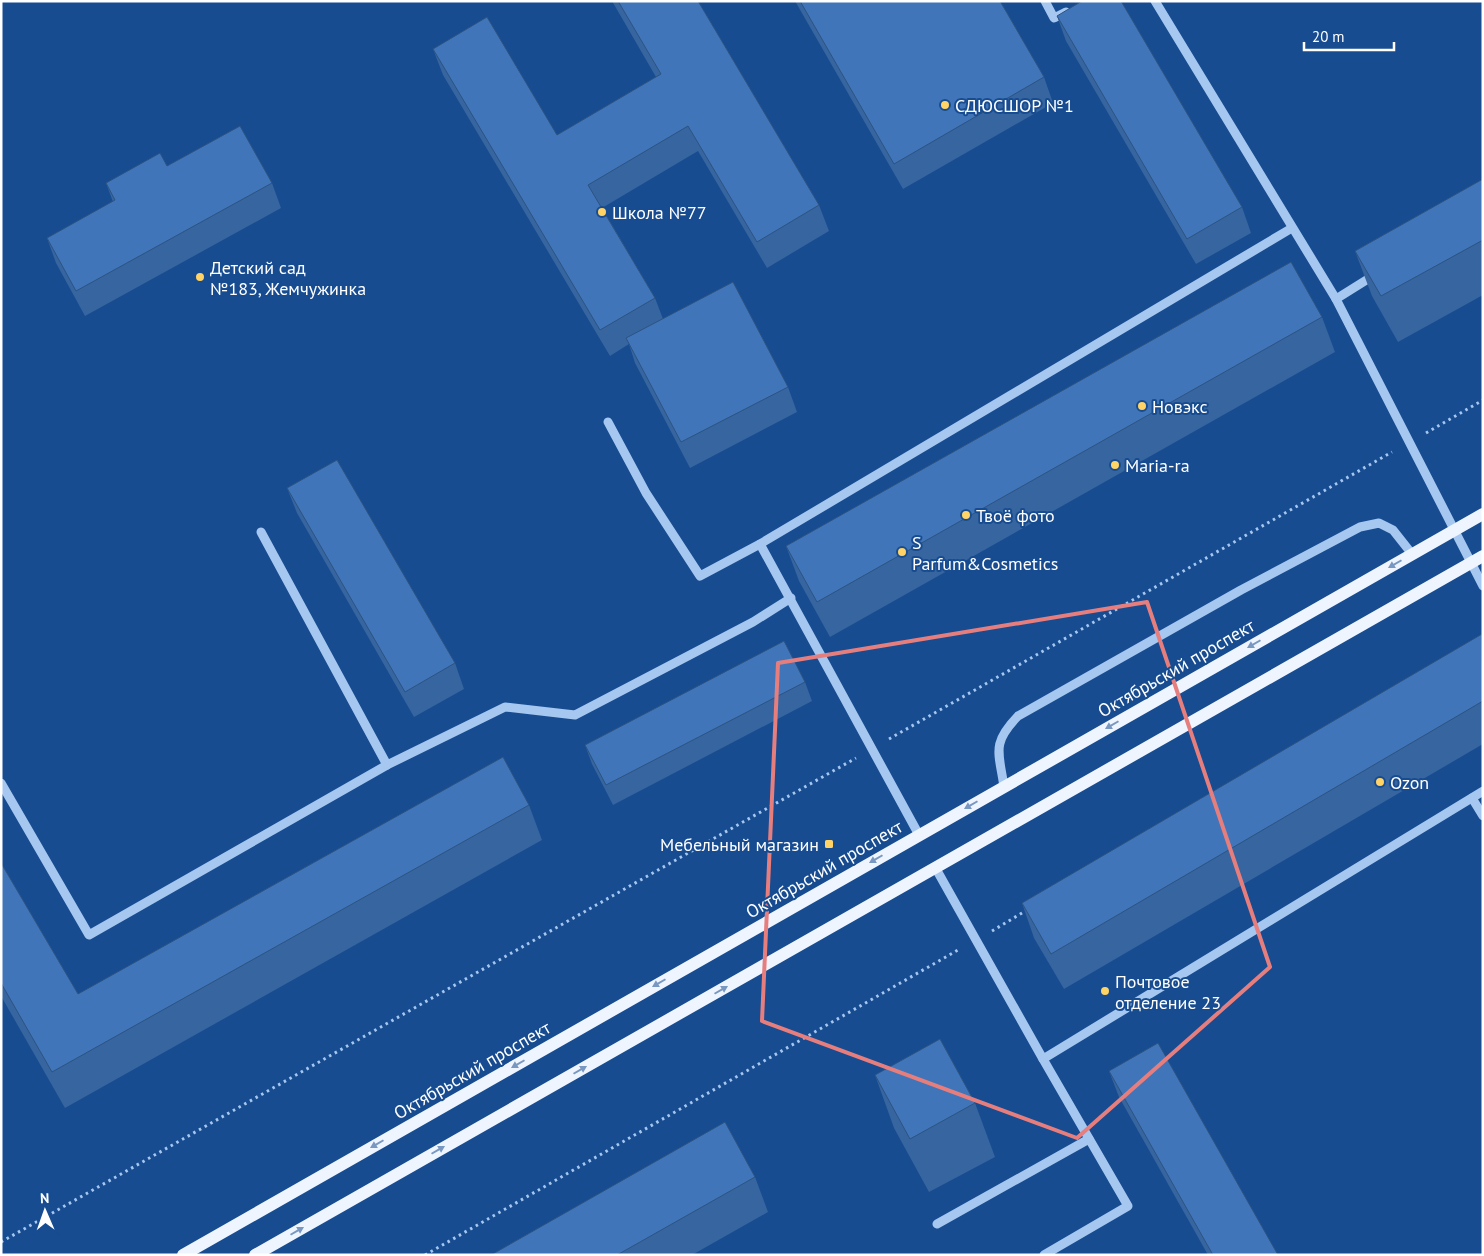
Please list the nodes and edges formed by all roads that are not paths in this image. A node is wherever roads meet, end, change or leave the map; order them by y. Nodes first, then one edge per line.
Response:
1 (1045, 1) edge
2 (1154, 1) edge
3 (1071, 9) edge
4 (1292, 228) junction
5 (1385, 268) edge
6 (1336, 299) junction
7 (608, 422) dead end
8 (1483, 514) edge
9 (1454, 530) junction
10 (261, 532) dead end
11 (760, 544) junction
12 (1412, 554) junction
13 (1483, 556) edge
14 (1470, 563) junction
15 (1483, 586) edge
16 (791, 598) junction
17 (386, 765) junction
18 (1, 783) edge
19 (1004, 787) junction
20 (1483, 791) edge
21 (1472, 798) junction
22 (1483, 816) edge
23 (919, 835) junction
24 (935, 868) junction
25 (1043, 1060) junction
26 (1088, 1139) junction
27 (937, 1224) dead end
28 (183, 1255) edge
29 (255, 1255) edge
30 (1044, 1255) edge

1 - 3 lane
2 - 4 lane
4 - 6 lane
4 - 11 lane
5 - 6 lane
6 - 9 lane
7 - 11 lane
8 - 9 main road, Октябрьский проспект
9 - 12 main road, Октябрьский проспект
9 - 14 lane
10 - 17 lane
11 - 16 lane
12 -> 19 main road, Октябрьский проспект
12 - 19 lane
13 - 14 main road
14 - 15 lane
14 - 24 main road
16 - 17 lane
16 - 23 lane
17 - 18 lane
19 -> 23 main road, Октябрьский проспект
20 - 21 lane
21 - 22 lane
21 - 25 lane
23 -> 28 main road, Октябрьский проспект
24 - 25 lane
29 -> 24 main road
25 - 26 lane
26 - 27 lane
26 - 30 lane

